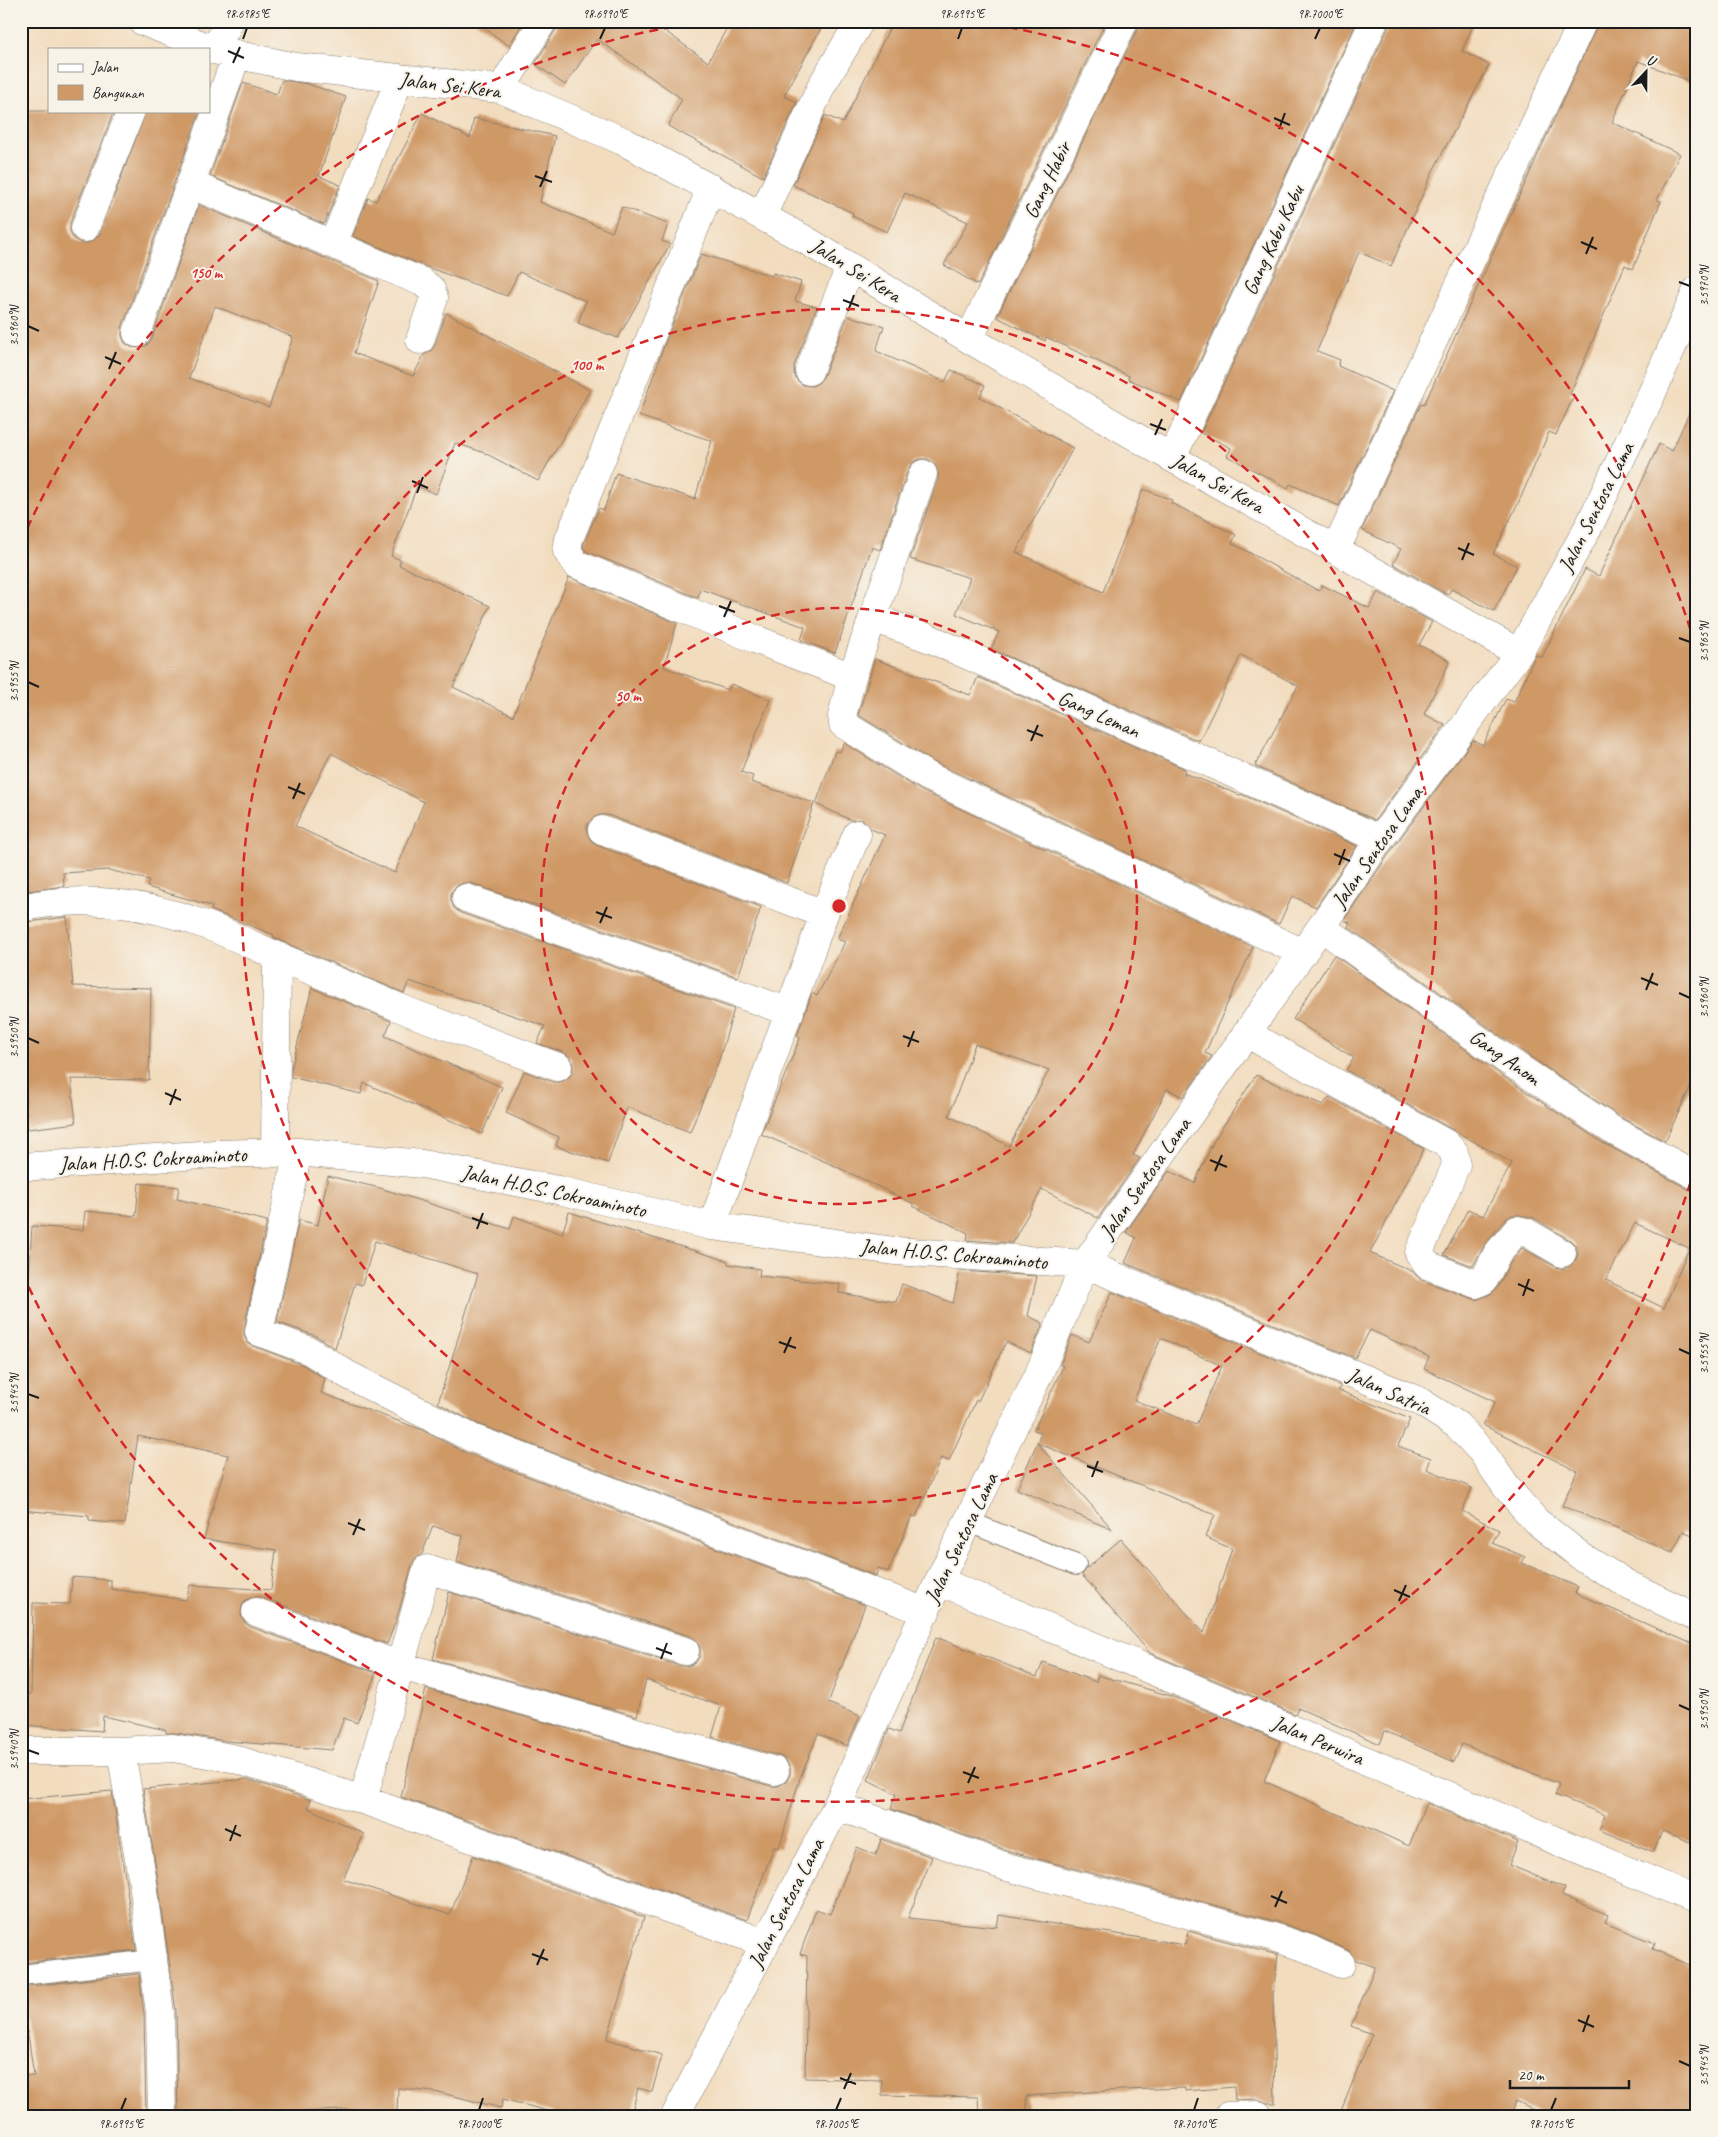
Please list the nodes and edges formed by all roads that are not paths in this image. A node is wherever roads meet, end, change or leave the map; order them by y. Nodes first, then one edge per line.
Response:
1 (230, 21) edge
2 (543, 21) edge
3 (860, 21) edge
4 (1124, 21) edge
5 (1374, 21) edge
6 (1583, 21) edge
7 (154, 33) edge
8 (226, 52) junction
9 (400, 78) junction
10 (501, 89) junction
11 (210, 111) edge
12 (131, 112) edge
13 (210, 112) edge
14 (190, 184) junction
15 (711, 188) junction
16 (762, 216) junction
17 (85, 228) dead end
18 (337, 234) dead end
19 (850, 267) junction
20 (1697, 290) edge
21 (136, 333) dead end
22 (969, 339) junction
23 (420, 340) dead end
24 (809, 371) dead end
25 (1172, 458) junction
26 (923, 474) dead end
27 (1336, 549) junction
28 (872, 618) junction
29 (1519, 653) junction
30 (852, 676) junction
31 (602, 830) dead end
32 (857, 834) dead end
33 (1380, 839) junction
34 (466, 898) dead end
35 (21, 908) edge
36 (824, 914) junction
37 (1321, 927) junction
38 (1303, 953) junction
39 (277, 956) junction
40 (790, 1012) junction
41 (1246, 1033) junction
42 (558, 1067) dead end
43 (286, 1152) junction
44 (21, 1167) edge
45 (1697, 1176) edge
46 (712, 1226) junction
47 (1562, 1253) dead end
48 (1085, 1264) junction
49 (969, 1522) junction
50 (1076, 1565) dead end
51 (940, 1582) junction
52 (256, 1612) dead end
53 (926, 1612) junction
54 (1697, 1618) edge
55 (685, 1651) dead end
56 (401, 1666) junction
57 (21, 1751) edge
58 (121, 1751) junction
59 (775, 1771) dead end
60 (364, 1800) junction
61 (836, 1806) junction
62 (1697, 1900) edge
63 (765, 1943) junction
64 (153, 1960) junction
65 (1341, 1964) dead end
66 (21, 1975) edge
67 (1258, 2114) dead end
68 (162, 2116) edge
69 (675, 2116) edge
70 (1228, 2116) edge

1 - 8 street
2 - 10 street
3 - 16 street
4 - 22 street, Gang Habir
5 - 25 street, Gang Kabu Kabu
6 - 27 street
7 - 8 street, Jalan Sei Kera
8 - 9 street, Jalan Sei Kera
8 - 11 street
9 - 10 street, Jalan Sei Kera
9 - 18 street
10 - 15 street, Jalan Sei Kera
12 - 17 street
13 - 14 street
14 - 21 street
14 - 23 street
15 - 16 street, Jalan Sei Kera
15 - 30 street
16 - 19 street, Jalan Sei Kera
19 - 22 street, Jalan Sei Kera
19 - 24 street
20 - 29 street, Jalan Sentosa Lama
22 - 25 street, Jalan Sei Kera
25 - 27 street, Jalan Sei Kera
26 - 28 street
27 - 29 street, Jalan Sei Kera
28 - 30 street
28 - 33 street, Gang Leman
29 - 33 street, Jalan Sentosa Lama
30 - 38 street
31 - 36 street
32 - 36 street
33 - 37 street, Jalan Sentosa Lama
34 - 40 street
35 - 39 street
36 - 40 street
37 - 38 street, Jalan Sentosa Lama
37 - 45 street, Gang Anom
38 - 41 street, Jalan Sentosa Lama
39 - 42 street
39 - 43 street
40 - 46 street
41 - 47 street
41 - 48 street, Jalan Sentosa Lama
43 - 44 street, Jalan H.O.S. Cokroaminoto
43 - 46 street, Jalan H.O.S. Cokroaminoto
43 - 53 street
46 - 48 street, Jalan H.O.S. Cokroaminoto
48 - 49 street, Jalan Sentosa Lama
48 - 54 street, Jalan Satria
49 - 50 lane
49 - 51 street, Jalan Sentosa Lama
51 - 53 street, Jalan Sentosa Lama
51 - 62 street, Jalan Perwira
52 - 56 street
53 - 61 street, Jalan Sentosa Lama
55 - 56 street
56 - 59 street
56 - 60 street
57 - 58 street
58 - 60 street
58 - 64 street
60 - 63 street
61 - 63 street, Jalan Sentosa Lama
61 - 65 street
63 - 69 street, Jalan Sentosa Lama
64 - 66 lane
64 - 68 street
67 - 70 street

